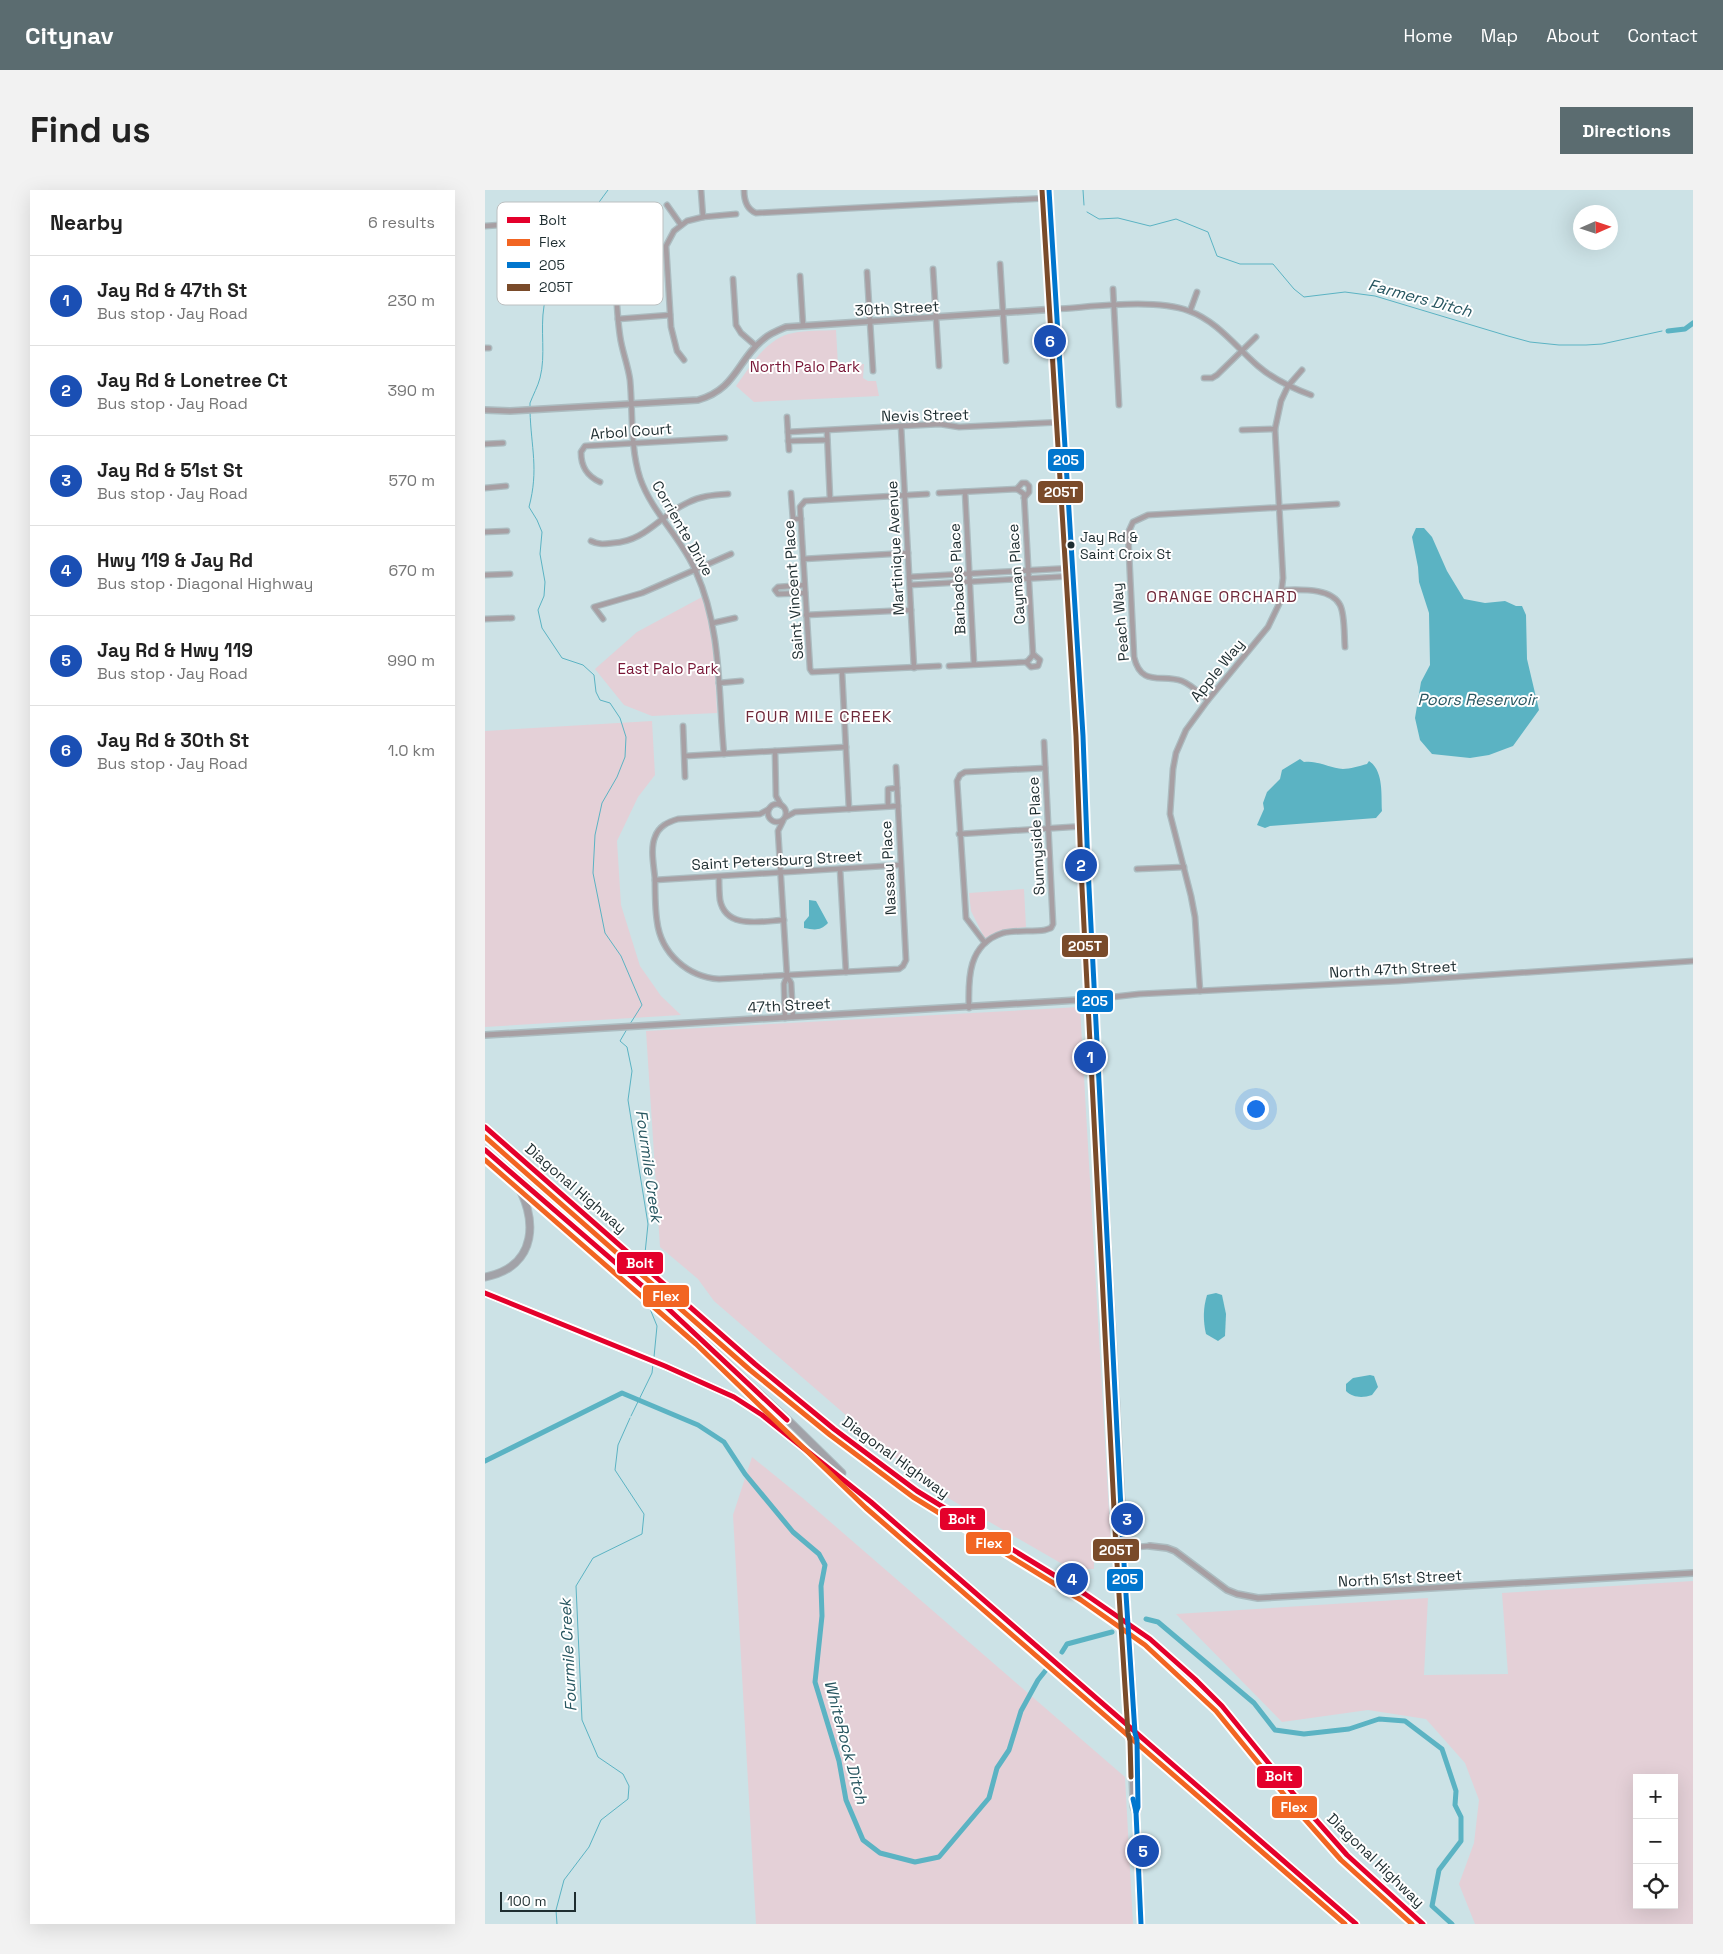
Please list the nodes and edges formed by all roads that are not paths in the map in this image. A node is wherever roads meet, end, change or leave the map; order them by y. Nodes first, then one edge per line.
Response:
1 (701, 190) edge
2 (744, 190) edge
3 (1049, 190) edge
4 (1049, 198) junction
5 (667, 205) dead end
6 (736, 214) dead end
7 (703, 217) junction
8 (681, 225) junction
9 (1000, 264) dead end
10 (933, 268) dead end
11 (867, 272) dead end
12 (800, 276) dead end
13 (733, 279) dead end
14 (1113, 289) dead end
15 (1197, 292) dead end
16 (617, 305) edge
17 (1113, 306) junction
18 (1055, 309) junction
19 (1190, 311) junction
20 (1003, 313) junction
21 (670, 315) junction
22 (937, 318) junction
23 (618, 319) junction
24 (869, 322) junction
25 (803, 325) junction
26 (1256, 337) dead end
27 (756, 346) junction
28 (1242, 351) junction
29 (684, 360) dead end
30 (1006, 362) dead end
31 (939, 366) dead end
32 (1302, 370) dead end
33 (873, 371) dead end
34 (1204, 378) dead end
35 (1288, 386) junction
36 (1311, 395) dead end
37 (632, 403) junction
38 (1119, 405) dead end
39 (485, 410) edge
40 (787, 417) dead end
41 (1063, 422) junction
42 (901, 426) junction
43 (1275, 429) junction
44 (1242, 430) dead end
45 (827, 431) junction
46 (788, 432) junction
47 (725, 438) dead end
48 (827, 440) junction
49 (788, 441) junction
50 (634, 442) junction
51 (503, 443) dead end
52 (485, 444) edge
53 (789, 450) dead end
54 (600, 482) dead end
55 (506, 486) dead end
56 (485, 488) edge
57 (1017, 489) junction
58 (791, 492) dead end
59 (965, 492) junction
60 (939, 493) dead end
61 (728, 494) dead end
62 (927, 494) dead end
63 (904, 495) junction
64 (1023, 495) junction
65 (830, 499) junction
66 (1337, 504) dead end
67 (1279, 508) junction
68 (664, 518) junction
69 (801, 519) junction
70 (485, 532) edge
71 (507, 532) dead end
72 (591, 541) dead end
73 (908, 553) junction
74 (731, 554) dead end
75 (803, 560) junction
76 (1073, 568) junction
77 (696, 570) junction
78 (1029, 571) junction
79 (510, 574) dead end
80 (970, 574) junction
81 (485, 575) edge
82 (1073, 576) junction
83 (909, 577) junction
84 (1029, 578) junction
85 (970, 582) junction
86 (805, 585) junction
87 (910, 585) junction
88 (1282, 590) junction
89 (805, 593) junction
90 (911, 610) junction
91 (806, 615) junction
92 (512, 618) dead end
93 (735, 618) dead end
94 (485, 619) edge
95 (603, 619) dead end
96 (713, 623) junction
97 (1345, 647) dead end
98 (1033, 654) junction
99 (1026, 662) junction
100 (974, 664) junction
101 (939, 666) dead end
102 (949, 666) dead end
103 (914, 668) junction
104 (842, 672) junction
105 (741, 681) dead end
106 (719, 683) junction
107 (1208, 700) junction
108 (683, 726) dead end
109 (1044, 742) dead end
110 (846, 747) junction
111 (775, 751) junction
112 (724, 754) junction
113 (685, 756) junction
114 (896, 768) dead end
115 (1045, 768) junction
116 (685, 777) dead end
117 (897, 788) junction
118 (777, 796) junction
119 (783, 806) junction
120 (887, 806) junction
121 (897, 806) junction
122 (771, 808) junction
123 (849, 809) junction
124 (795, 812) junction
125 (760, 814) junction
126 (784, 819) junction
127 (771, 820) junction
128 (1087, 826) junction
129 (1048, 828) junction
130 (779, 831) junction
131 (959, 834) junction
132 (900, 865) junction
133 (1184, 867) junction
134 (840, 869) junction
135 (1137, 869) dead end
136 (781, 872) junction
137 (719, 876) junction
138 (655, 880) junction
139 (784, 920) junction
140 (985, 943) junction
141 (1693, 961) edge
142 (846, 972) junction
143 (787, 976) junction
144 (1199, 991) junction
145 (1095, 1000) junction
146 (969, 1008) junction
147 (793, 1017) junction
148 (785, 1018) junction
149 (485, 1034) edge
150 (485, 1127) edge
151 (485, 1150) edge
152 (508, 1171) junction
153 (485, 1278) edge
154 (485, 1293) edge
155 (871, 1502) junction
156 (1150, 1546) joint
157 (1123, 1548) junction
158 (1693, 1573) edge
159 (1128, 1623) junction
160 (1135, 1733) junction
161 (1141, 1924) edge
162 (1356, 1924) edge
163 (1423, 1924) edge

1 - 7 street
2 - 4 street
3 - 4 street
4 - 18 street
5 - 8 street
6 - 7 street
7 - 8 street
8 - 21 street
9 - 20 street
10 - 22 street
11 - 24 street
12 - 25 street
13 - 27 street
14 - 17 street
15 - 19 street
16 - 23 street, Corriente Drive
17 - 18 street, 30th Street
17 - 19 street, 30th Street
17 - 38 street
18 - 20 street, 30th Street
18 - 41 street
19 - 28 street, 30th Street
20 - 22 street, 30th Street
20 - 30 street
21 - 23 street
21 - 29 street
22 - 24 street, 30th Street
22 - 31 street
23 - 37 street, Corriente Drive
24 - 25 street, 30th Street
24 - 33 street
25 - 27 street, 30th Street
26 - 28 street
27 - 37 street, 30th Street
28 - 34 street
28 - 35 street, 30th Street
32 - 35 street, Apple Way
35 - 36 street, 30th Street
35 - 43 street, Apple Way
37 - 39 street, 30th Street
37 - 50 street, Corriente Drive
40 - 46 street
41 - 42 street, Nevis Street
41 - 76 street
42 - 45 street, Nevis Street
42 - 63 street, Martinique Avenue
43 - 44 street
43 - 67 street, Apple Way
45 - 46 street, Nevis Street
45 - 48 street
46 - 49 street
47 - 50 street, Arbol Court
48 - 49 street
48 - 65 street
49 - 53 street
50 - 54 street, Arbol Court
50 - 68 street, Corriente Drive
51 - 52 street
55 - 56 street
57 - 59 street
57 - 64 street
57 - 64 street
58 - 69 street
59 - 60 street
59 - 80 street, Barbados Place
61 - 68 street
62 - 63 street
63 - 65 street
63 - 73 street, Martinique Avenue
64 - 78 street, Cayman Place
65 - 69 street, Saint Vincent Place
66 - 67 street, Peach Way
67 - 88 street, Apple Way
67 - 107 street, Peach Way
68 - 72 street
68 - 77 street, Corriente Drive
69 - 75 street, Saint Vincent Place
70 - 71 street
73 - 75 street
73 - 83 street, Martinique Avenue
74 - 77 street
75 - 86 street, Saint Vincent Place
76 - 78 street
76 - 82 street
77 - 95 street
77 - 96 street, Corriente Drive
78 - 80 street
78 - 84 street, Cayman Place
79 - 81 street
80 - 83 street
80 - 85 street, Barbados Place
82 - 84 street
82 - 128 street
83 - 87 street, Martinique Avenue
84 - 85 street
84 - 98 street, Cayman Place
85 - 87 street
85 - 100 street, Barbados Place
86 - 89 street, Saint Vincent Place
86 - 89 street
87 - 90 street, Martinique Avenue
88 - 97 street
88 - 107 street, Apple Way
89 - 91 street, Saint Vincent Place
90 - 91 street
90 - 103 street, Martinique Avenue
91 - 104 street, Saint Vincent Place
92 - 94 street
93 - 96 street
96 - 106 street, Corriente Drive
98 - 99 street
98 - 99 street
99 - 100 street
100 - 102 street
101 - 103 street
103 - 104 street
104 - 110 street
105 - 106 street
106 - 112 street, Corriente Drive
107 - 133 street, Apple Way
108 - 113 street
109 - 115 street, Sunnyside Place
110 - 111 street
110 - 123 street
111 - 112 street
111 - 118 street
112 - 113 street
113 - 116 street
114 - 117 street, Nassau Place
115 - 129 street, Sunnyside Place
115 - 131 street
117 - 120 street
117 - 121 street, Nassau Place
118 - 119 street
118 - 122 street
119 - 122 street
119 - 124 street
119 - 126 street
120 - 121 street
120 - 123 street
121 - 132 street, Nassau Place
122 - 125 street
122 - 127 street
123 - 124 street
124 - 126 street
125 - 127 street
125 - 138 street
126 - 127 street
126 - 130 street
127 - 130 street
128 - 129 street
128 - 145 street
129 - 131 street
129 - 140 street, Sunnyside Place
130 - 136 street
131 - 140 street
132 - 134 street, Saint Petersburg Street
132 - 142 street, Nassau Place
133 - 135 street
133 - 144 street, Apple Way
134 - 136 street, Saint Petersburg Street
134 - 142 street
136 - 137 street, Saint Petersburg Street
136 - 139 street
137 - 138 street, Saint Petersburg Street
137 - 139 street
138 - 143 street
139 - 143 street
140 - 146 street
141 - 144 street, North 47th Street
142 - 143 street
143 - 147 street
143 - 148 street
144 - 145 street, North 47th Street
145 - 146 street, 47th Street
145 - 157 street
146 - 147 street, 47th Street
147 - 148 street, 47th Street
148 - 149 street, 47th Street
150 - 159 highway, Diagonal Highway
151 - 152 highway
152 - 153 highway
152 - 155 highway
154 - 155 highway
155 - 160 highway
156 - 157 street, North 51st Street
156 - 158 street, North 51st Street
157 - 159 street
159 - 160 main road
159 - 163 highway, Diagonal Highway
160 - 161 main road
160 - 162 highway

